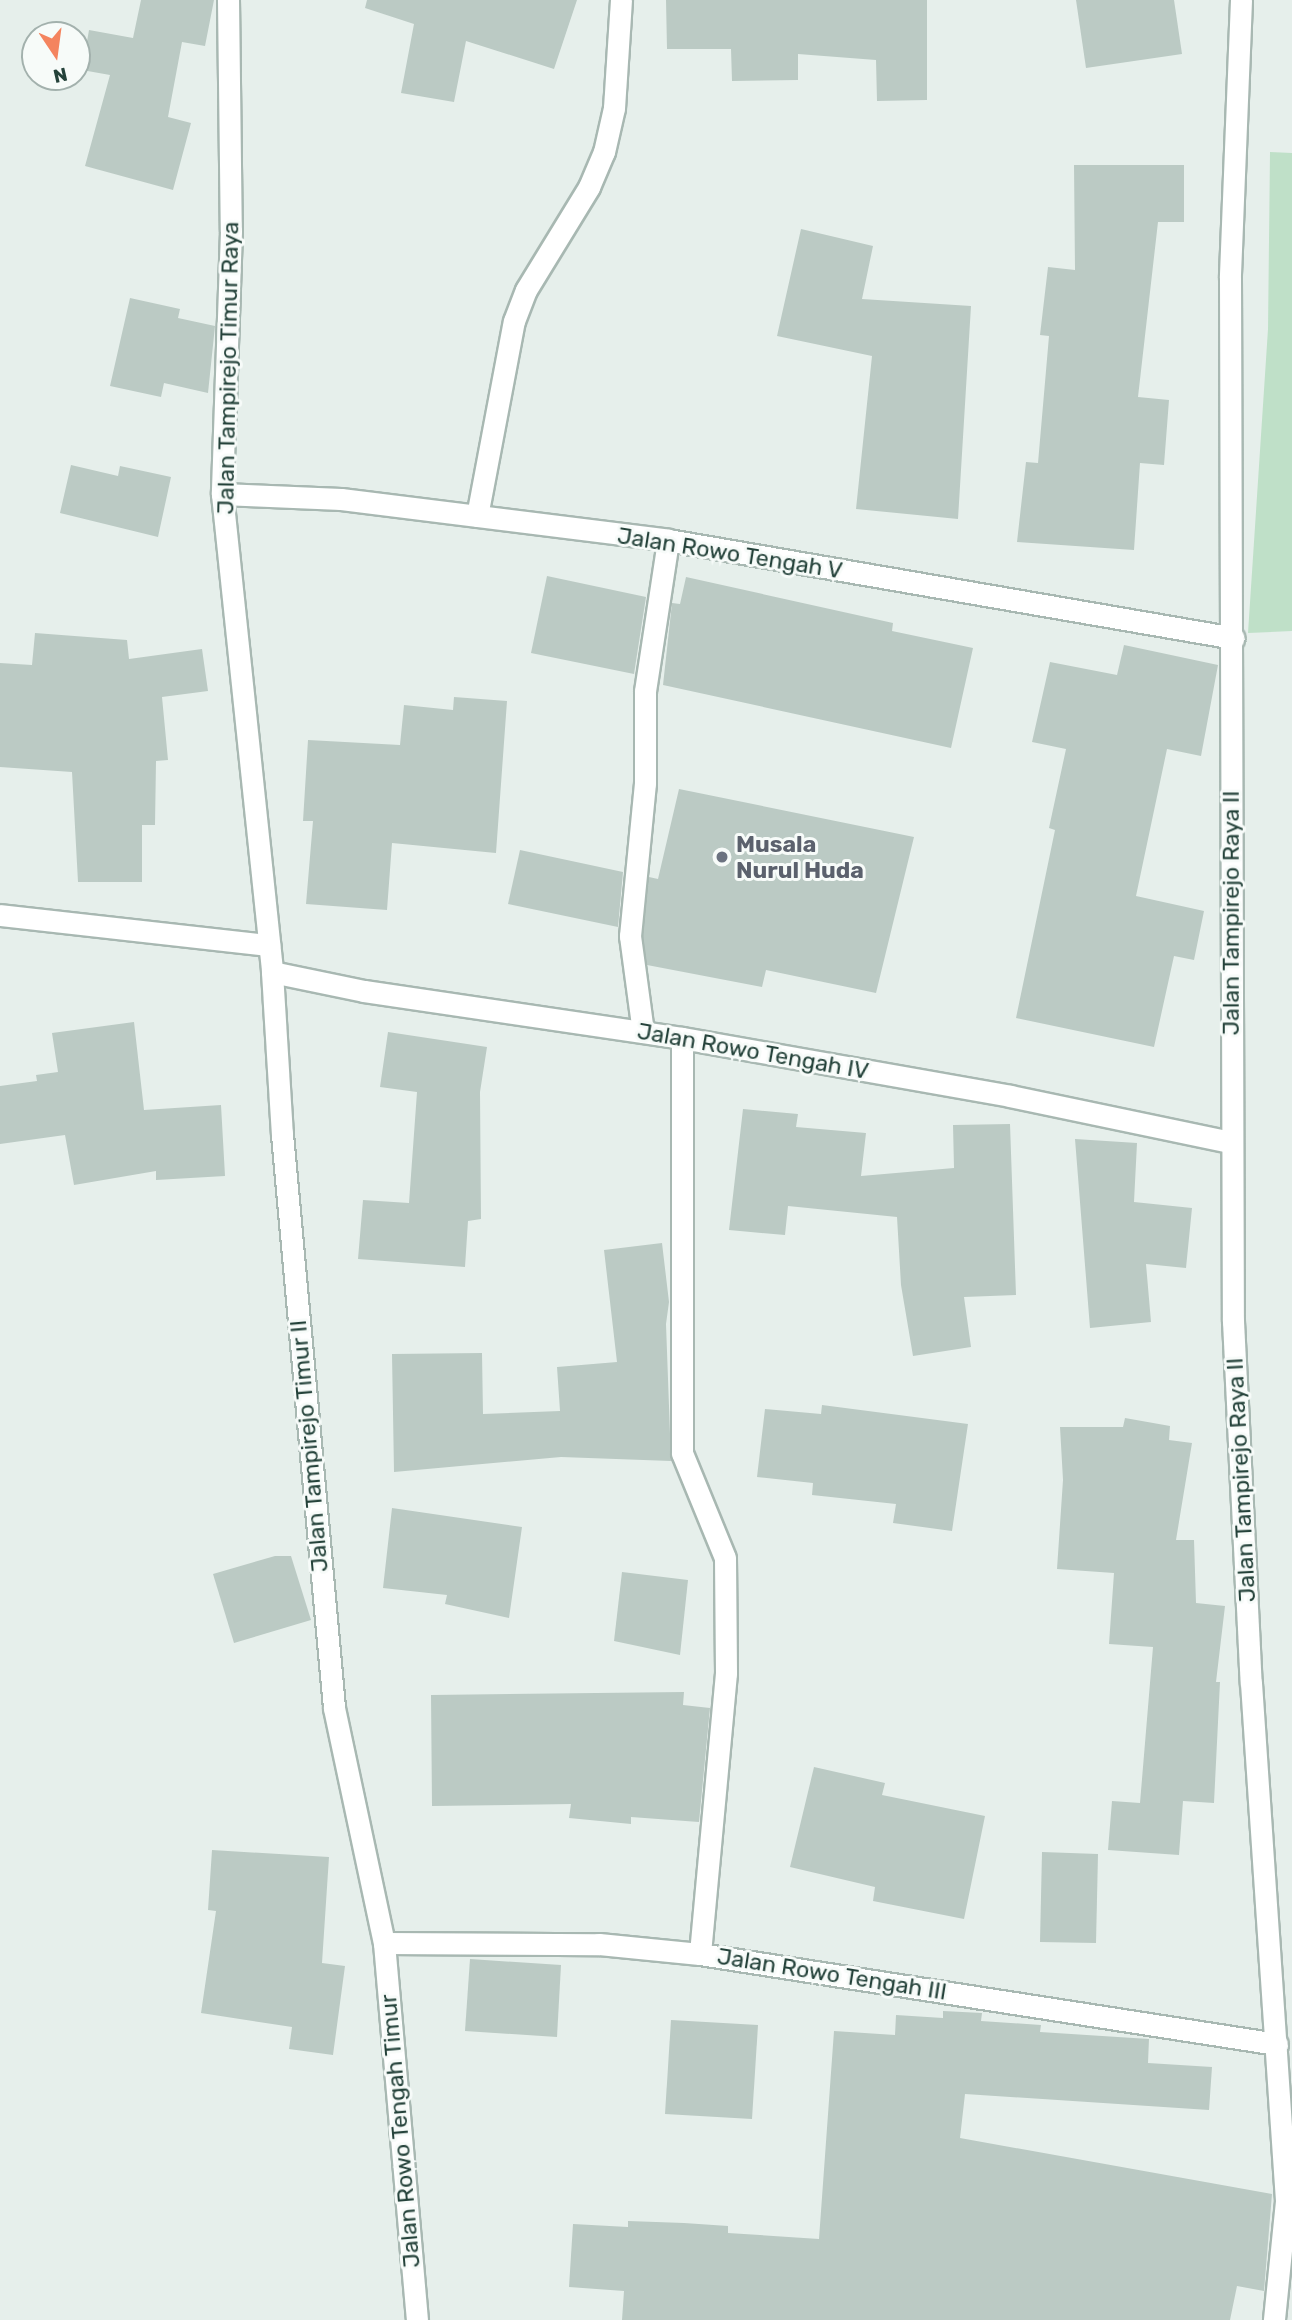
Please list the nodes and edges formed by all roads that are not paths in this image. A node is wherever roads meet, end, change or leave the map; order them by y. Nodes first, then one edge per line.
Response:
1 (228, 0) edge
2 (621, 0) edge
3 (1241, 0) edge
4 (222, 494) junction
5 (477, 516) junction
6 (668, 540) junction
7 (1234, 638) junction
8 (0, 915) edge
9 (269, 945) junction
10 (272, 972) junction
11 (643, 1032) junction
12 (682, 1038) junction
13 (1231, 1142) junction
14 (384, 1943) junction
15 (701, 1954) junction
16 (1277, 2045) junction
17 (1288, 2213) edge
18 (417, 2320) edge
19 (1275, 2320) edge

1 - 4 street, Jalan Tampirejo Timur Raya
2 - 5 street
3 - 7 street, Jalan Tampirejo Raya II
4 - 5 street, Jalan Rowo Tengah V
4 - 9 street, Jalan Tampirejo Timur Raya
5 - 6 street, Jalan Rowo Tengah V
6 - 7 street, Jalan Rowo Tengah V
6 - 11 street
7 - 13 street, Jalan Tampirejo Raya II
8 - 9 street
9 - 10 street, Jalan Tampirejo Timur II
10 - 11 street, Jalan Rowo Tengah IV
10 - 14 street, Jalan Tampirejo Timur II
11 - 12 street, Jalan Rowo Tengah IV
12 - 13 street, Jalan Rowo Tengah IV
12 - 15 street
13 - 16 street, Jalan Tampirejo Raya II
14 - 15 street, Jalan Rowo Tengah III
14 - 18 street, Jalan Rowo Tengah Timur
15 - 16 street, Jalan Rowo Tengah III
16 - 17 street, Jalan Tampirejo Raya II
17 - 19 street, Jalan Tampirejo Raya II

